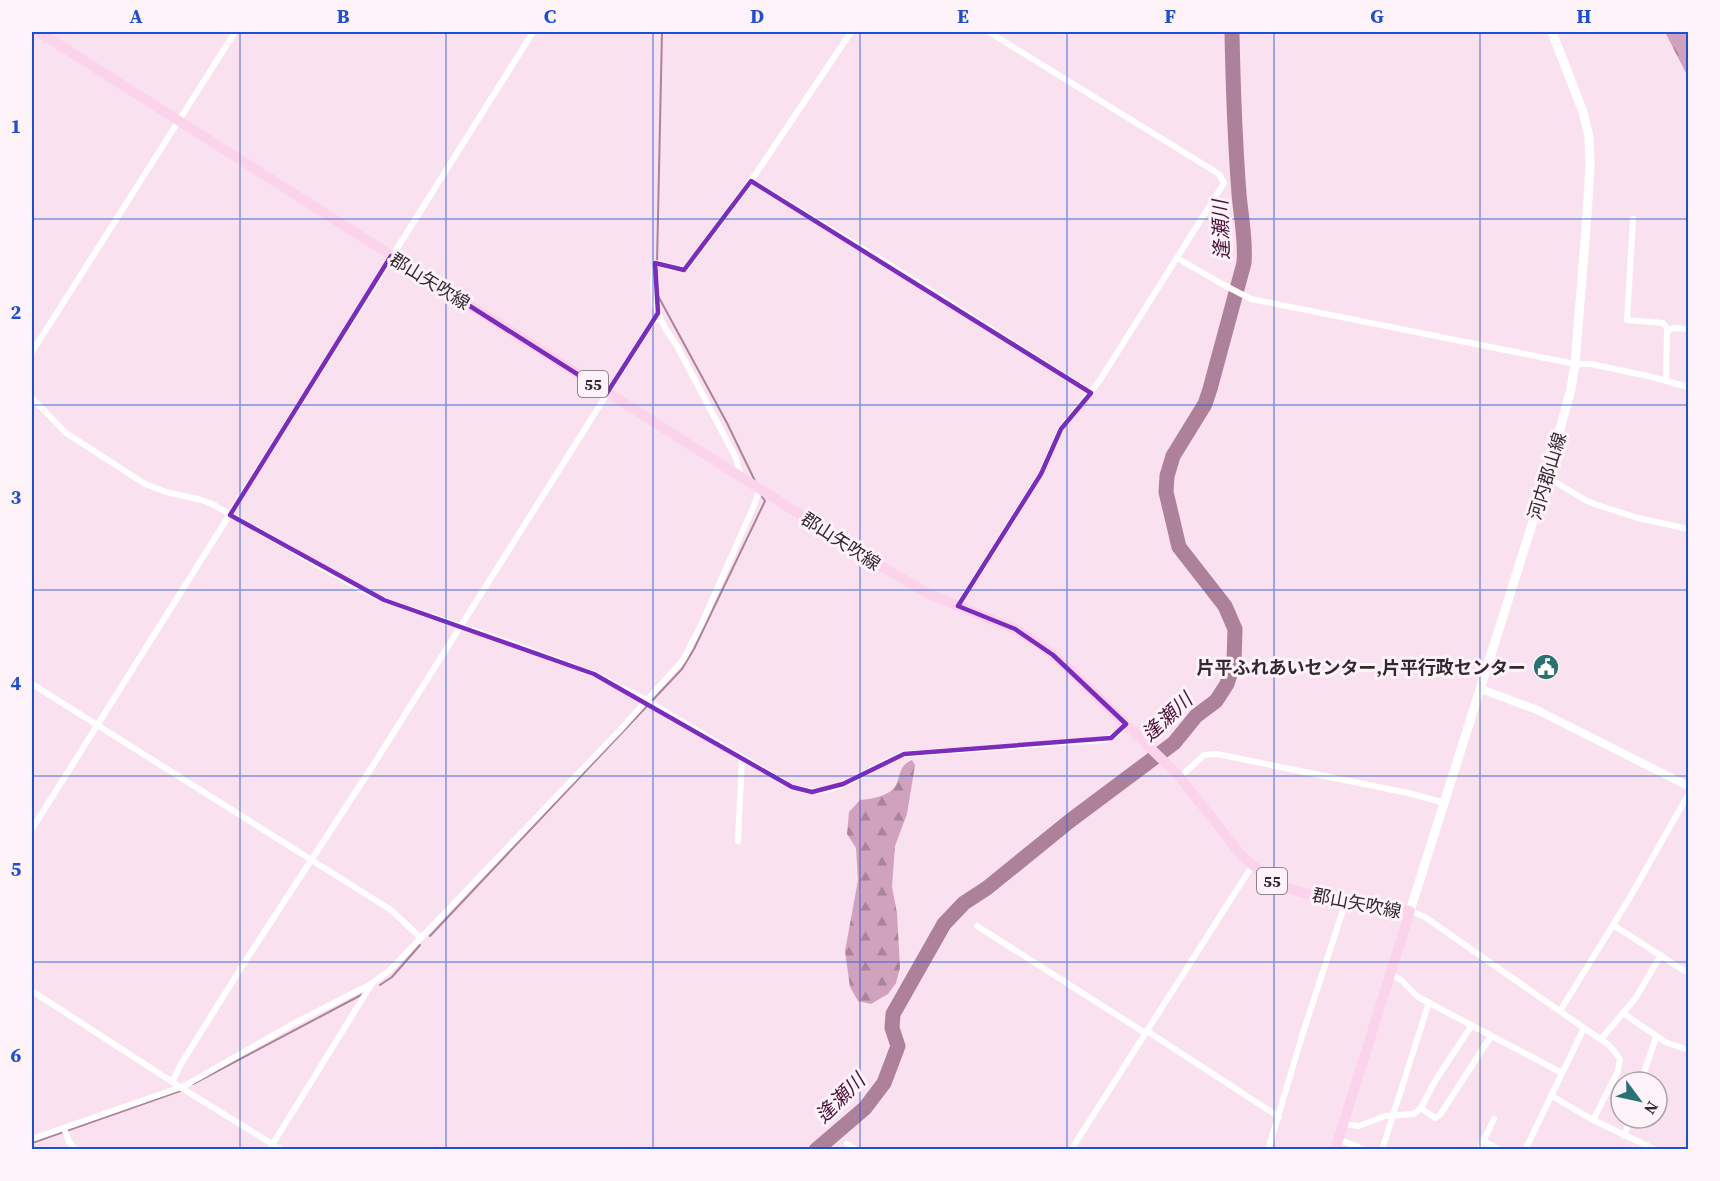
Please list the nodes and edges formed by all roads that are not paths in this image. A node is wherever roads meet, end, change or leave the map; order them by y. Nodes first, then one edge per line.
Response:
1 (39, 32) edge
2 (235, 32) edge
3 (532, 32) edge
4 (851, 32) edge
5 (989, 32) edge
6 (1552, 32) edge
7 (178, 120) junction
8 (751, 181) junction
9 (1633, 219) dead end
10 (391, 256) junction
11 (1177, 258) junction
12 (660, 318) junction
13 (1689, 329) edge
14 (1668, 330) junction
15 (32, 352) edge
16 (1575, 364) junction
17 (1666, 381) junction
18 (1689, 387) edge
19 (607, 393) junction
20 (1091, 393) junction
21 (32, 398) edge
22 (741, 477) junction
23 (1547, 477) junction
24 (760, 489) junction
25 (230, 515) junction
26 (1689, 529) edge
27 (958, 606) junction
28 (460, 626) junction
29 (32, 684) edge
30 (1481, 689) junction
31 (646, 700) junction
32 (1126, 724) junction
33 (97, 725) junction
34 (742, 757) junction
35 (1179, 776) junction
36 (1689, 786) edge
37 (1689, 795) edge
38 (1445, 802) junction
39 (32, 829) edge
40 (738, 841) dead end
41 (309, 860) junction
42 (1252, 866) junction
43 (1346, 902) junction
44 (1410, 911) junction
45 (1613, 925) junction
46 (977, 926) dead end
47 (421, 938) junction
48 (1660, 955) junction
49 (1390, 973) junction
50 (1689, 973) edge
51 (371, 984) junction
52 (32, 991) edge
53 (1429, 1002) junction
54 (1560, 1011) junction
55 (1623, 1013) junction
56 (1472, 1025) junction
57 (1584, 1028) junction
58 (1145, 1033) junction
59 (1491, 1035) junction
60 (1656, 1036) junction
61 (1601, 1039) junction
62 (1689, 1050) edge
63 (1645, 1070) edge
64 (1562, 1073) junction
65 (172, 1082) junction
66 (180, 1087) junction
67 (1551, 1096) junction
68 (1421, 1108) junction
69 (1393, 1115) junction
70 (1279, 1117) junction
71 (1494, 1119) dead end
72 (1593, 1120) junction
73 (1342, 1125) junction
74 (64, 1128) junction
75 (1626, 1130) edge
76 (1624, 1136) junction
77 (32, 1139) edge
78 (1483, 1141) junction
79 (848, 1144) dead end
80 (1336, 1144) edge
81 (271, 1146) edge
82 (76, 1149) edge
83 (282, 1149) edge
84 (857, 1149) edge
85 (1071, 1149) edge
86 (1268, 1149) edge
87 (1366, 1149) edge
88 (1382, 1149) edge
89 (1479, 1149) edge
90 (1500, 1149) edge
91 (1525, 1149) edge
92 (1656, 1149) edge

1 - 7 main road, 郡山矢吹線 / 55
2 - 7 street
3 - 10 street
4 - 8 street
5 - 11 street
6 - 16 main road, 河内郡山線
7 - 10 main road, 郡山矢吹線 / 55
7 - 15 street
8 - 12 street
8 - 20 street
9 - 14 street
10 - 19 main road, 郡山矢吹線 / 55
10 - 25 street
11 - 16 street
11 - 20 street
12 - 19 street
12 - 22 street
13 - 14 street
14 - 17 street
16 - 17 street
16 - 23 main road, 河内郡山線
17 - 18 street
19 - 22 main road, 郡山矢吹線 / 55
19 - 28 street
20 - 27 street
21 - 25 street
22 - 24 main road, 郡山矢吹線 / 55
23 - 26 street
23 - 30 main road, 河内郡山線
24 - 27 main road, 郡山矢吹線 / 55
24 - 31 street
25 - 28 street
25 - 33 street
27 - 32 main road, 郡山矢吹線 / 55
28 - 31 street
28 - 41 street
29 - 33 street
30 - 36 street
30 - 38 main road, 河内郡山線
31 - 34 street
31 - 47 street
32 - 34 street
32 - 35 main road, 郡山矢吹線 / 55
33 - 39 street
33 - 41 street
34 - 40 street
35 - 38 street
35 - 42 main road, 郡山矢吹線 / 55
37 - 45 street
38 - 44 main road, 河内郡山線
41 - 47 street
41 - 65 street
42 - 43 main road, 郡山矢吹線 / 55
42 - 58 street
43 - 44 main road, 郡山矢吹線 / 55
43 - 70 street
44 - 49 main road, 郡山矢吹線
44 - 54 street
45 - 48 street
45 - 54 street
46 - 58 street
47 - 51 street
48 - 50 street
48 - 55 street
49 - 53 street
49 - 73 main road, 郡山矢吹線
51 - 66 street
51 - 81 street
52 - 65 street
53 - 56 street
53 - 69 street
54 - 57 street
55 - 60 street
55 - 61 street
56 - 59 street
56 - 68 street
57 - 61 street
57 - 64 street
58 - 70 street
58 - 85 street
59 - 64 street
59 - 68 street
60 - 62 street
60 - 63 street
61 - 72 street
64 - 67 street
65 - 66 street
66 - 74 street
66 - 81 street
67 - 72 street
67 - 91 street
68 - 69 street
69 - 73 street
69 - 88 street
70 - 86 street
71 - 78 street
72 - 76 street
73 - 80 main road, 郡山矢吹線
74 - 77 street
74 - 82 street
75 - 76 street
76 - 92 street
78 - 89 street
78 - 90 street
79 - 84 street
80 - 87 street
81 - 83 street

